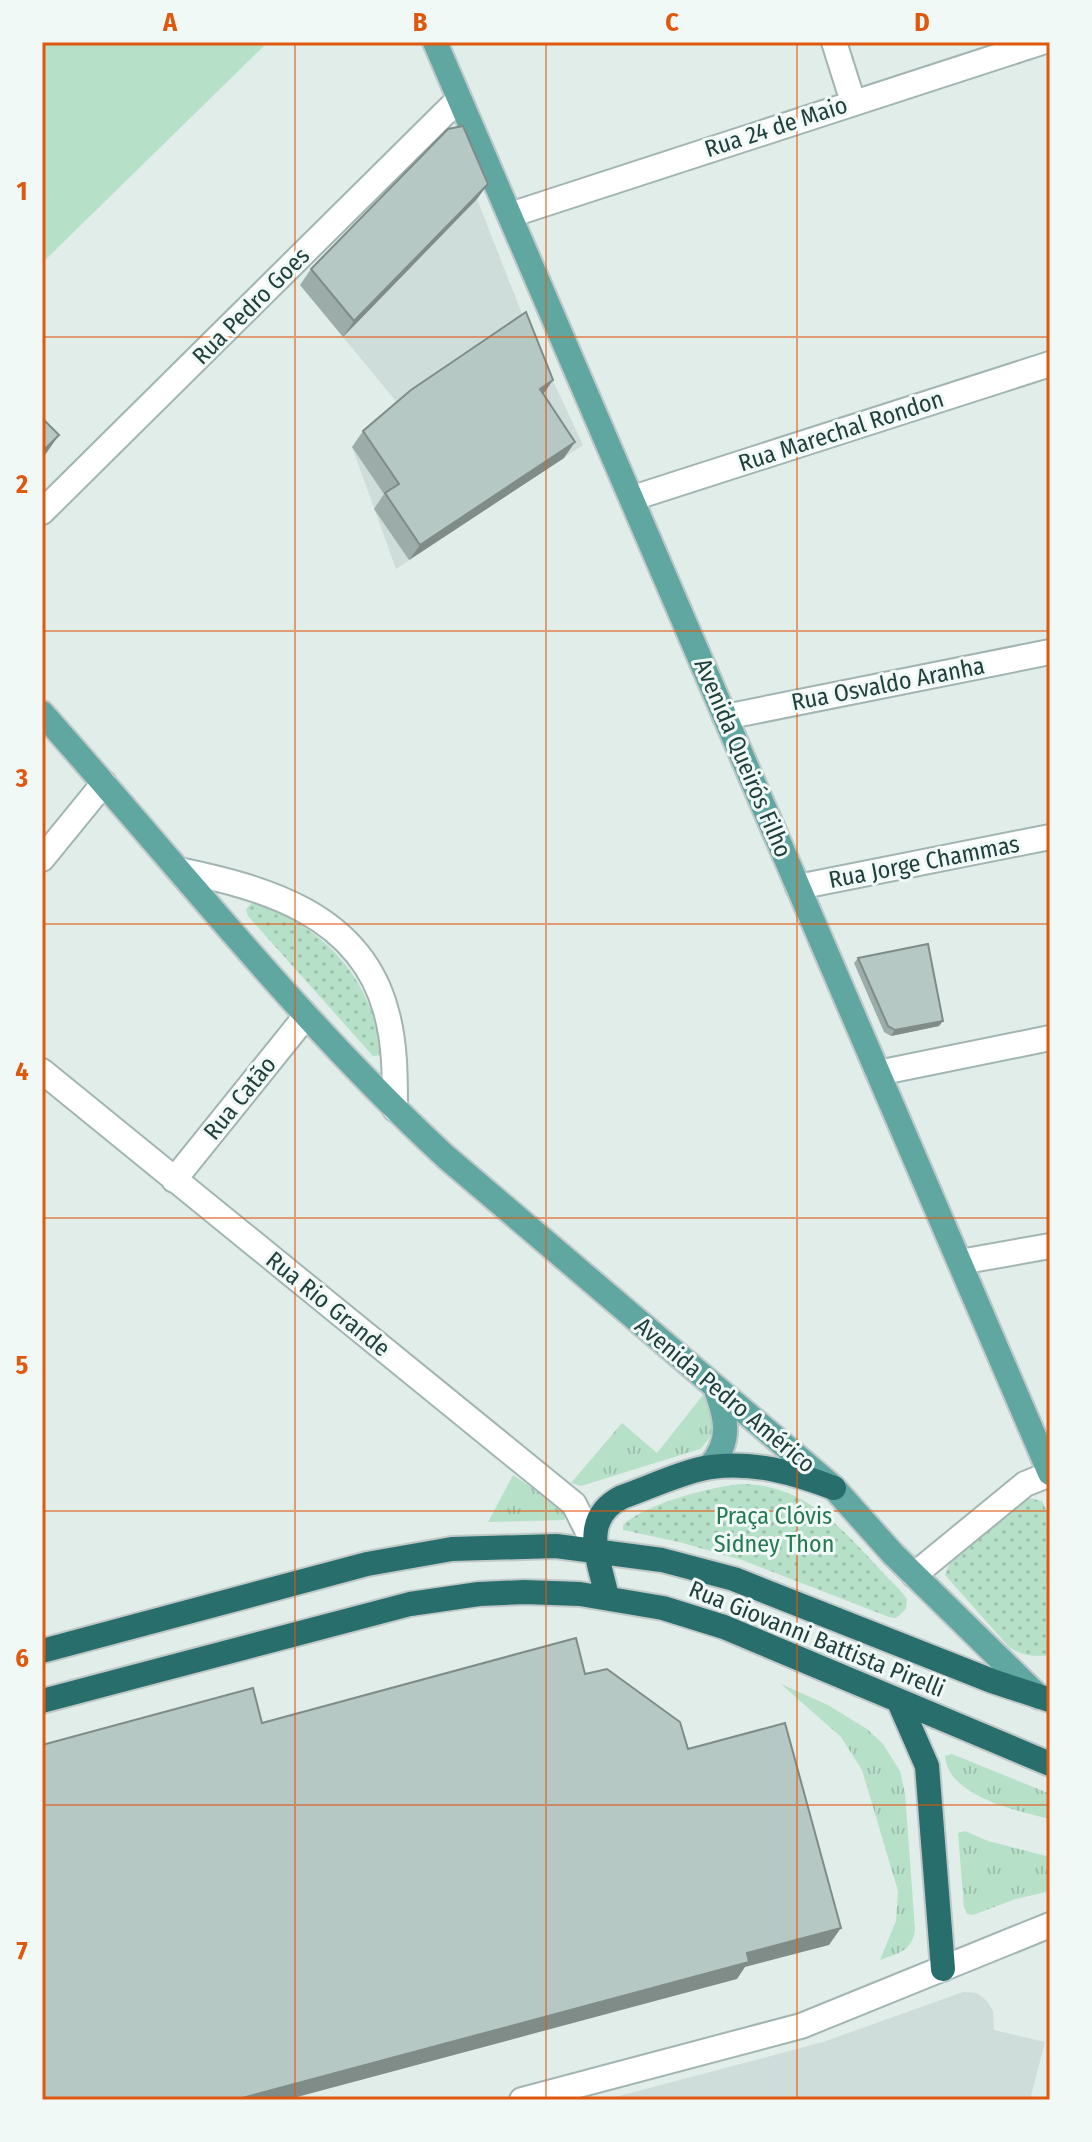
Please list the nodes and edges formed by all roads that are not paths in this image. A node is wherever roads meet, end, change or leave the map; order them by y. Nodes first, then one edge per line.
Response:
1 (435, 42) edge
2 (834, 42) edge
3 (1042, 42) edge
4 (459, 99) junction
5 (853, 102) junction
6 (510, 215) junction
7 (1050, 364) edge
8 (633, 498) junction
9 (42, 512) edge
10 (1050, 652) edge
11 (42, 713) edge
12 (725, 717) junction
13 (104, 783) junction
14 (1050, 837) edge
15 (42, 859) edge
16 (179, 870) junction
17 (798, 887) junction
18 (306, 1016) junction
19 (1050, 1038) edge
20 (42, 1071) edge
21 (878, 1073) junction
22 (395, 1109) junction
23 (174, 1180) junction
24 (1050, 1246) edge
25 (960, 1262) junction
26 (715, 1387) junction
27 (709, 1467) junction
28 (1050, 1474) edge
29 (834, 1488) junction
30 (597, 1550) junction
31 (914, 1575) junction
32 (607, 1597) junction
33 (42, 1651) edge
34 (1046, 1697) edge
35 (42, 1701) edge
36 (899, 1702) junction
37 (1050, 1764) edge
38 (1050, 1925) edge
39 (943, 1969) junction
40 (522, 2100) edge

1 - 4 main road, Avenida Queirós Filho
2 - 5 street
3 - 5 street, Rua 24 de Maio
4 - 6 main road, Avenida Queirós Filho
4 - 9 street, Rua Pedro Goes
5 - 6 street, Rua 24 de Maio
6 - 8 main road, Avenida Queirós Filho
7 - 8 street, Rua Marechal Rondon
8 - 12 main road, Avenida Queirós Filho
10 - 12 street, Rua Osvaldo Aranha
11 - 13 main road, Avenida Pedro Américo
12 - 17 main road, Avenida Queirós Filho
13 - 15 street
13 - 16 main road, Avenida Pedro Américo
14 - 17 street, Rua Jorge Chammas
16 - 18 main road, Avenida Pedro Américo
16 - 22 street
17 - 21 main road, Avenida Queirós Filho
18 - 22 main road, Avenida Pedro Américo
18 - 23 street, Rua Catão
19 - 21 street
20 - 23 street, Rua Rio Grande
21 - 25 main road, Avenida Queirós Filho
22 - 26 main road, Avenida Pedro Américo
23 - 30 street, Rua Rio Grande
24 - 25 street
25 - 28 main road, Avenida Queirós Filho
26 - 27 main road
26 - 29 main road, Avenida Pedro Américo
27 - 29 highway
27 - 30 highway
28 - 31 street
29 - 31 main road, Avenida Pedro Américo
30 - 32 highway
30 - 33 highway, Rua Giovanni Battista Pirelli
30 - 34 highway, Rua Giovanni Battista Pirelli
31 - 34 main road, Avenida Pedro Américo
32 - 35 highway, Rua Giovanni Battista Pirelli
32 - 36 highway, Rua Giovanni Battista Pirelli
36 - 37 highway, Rua Giovanni Battista Pirelli
36 - 39 highway
38 - 39 street
39 - 40 street

